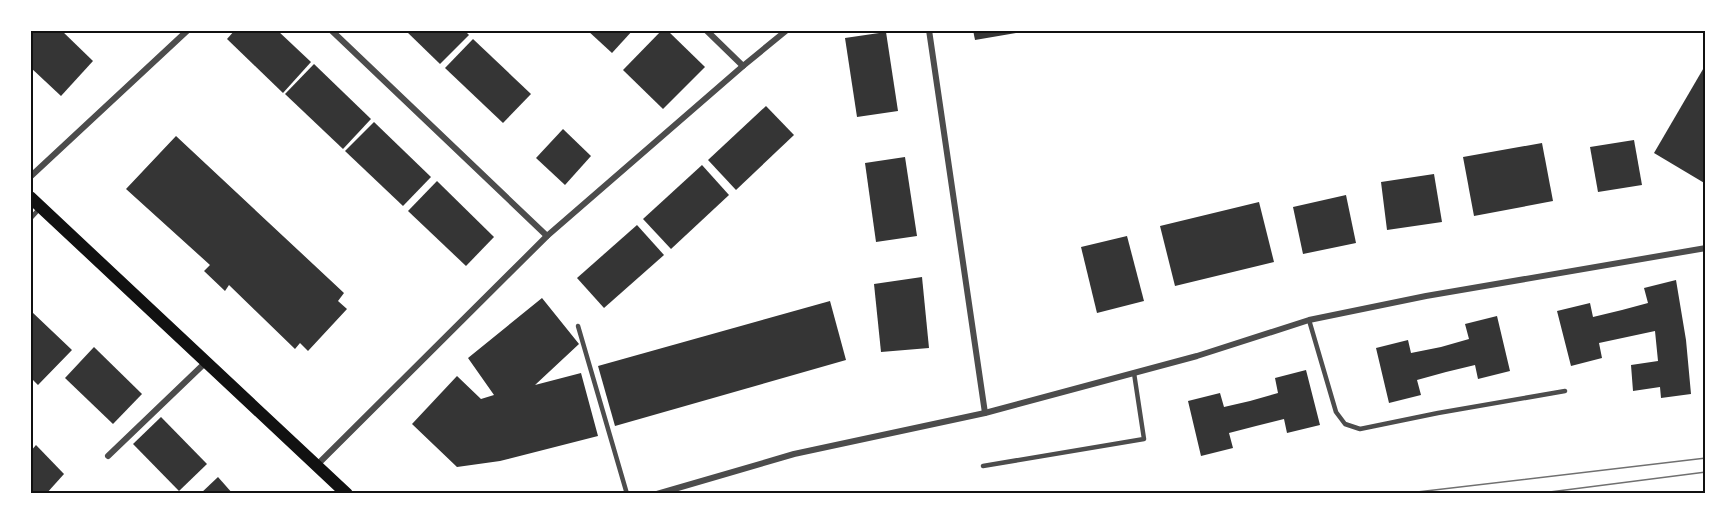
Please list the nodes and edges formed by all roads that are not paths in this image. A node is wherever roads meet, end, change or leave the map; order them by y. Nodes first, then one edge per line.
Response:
1 (188, 30) edge
2 (331, 30) edge
3 (706, 30) edge
4 (787, 30) edge
5 (929, 30) edge
6 (743, 66) junction
7 (30, 177) edge
8 (30, 197) edge
9 (40, 208) junction
10 (30, 219) edge
11 (548, 236) junction
12 (1706, 248) edge
13 (1309, 320) junction
14 (578, 326) dead end
15 (205, 363) junction
16 (1134, 373) junction
17 (1565, 391) dead end
18 (985, 413) junction
19 (108, 456) dead end
20 (316, 465) junction
21 (983, 466) dead end
22 (347, 494) edge
23 (627, 494) edge
24 (657, 494) edge

1 - 7 street
2 - 11 street
3 - 6 street
4 - 6 street
5 - 18 street
6 - 11 street
8 - 9 main road
9 - 10 lane
9 - 15 main road
11 - 20 street
12 - 13 street
13 - 16 street
13 - 17 lane
14 - 23 lane
15 - 19 street
15 - 20 main road
16 - 18 street
16 - 21 lane
18 - 24 street
20 - 22 main road

